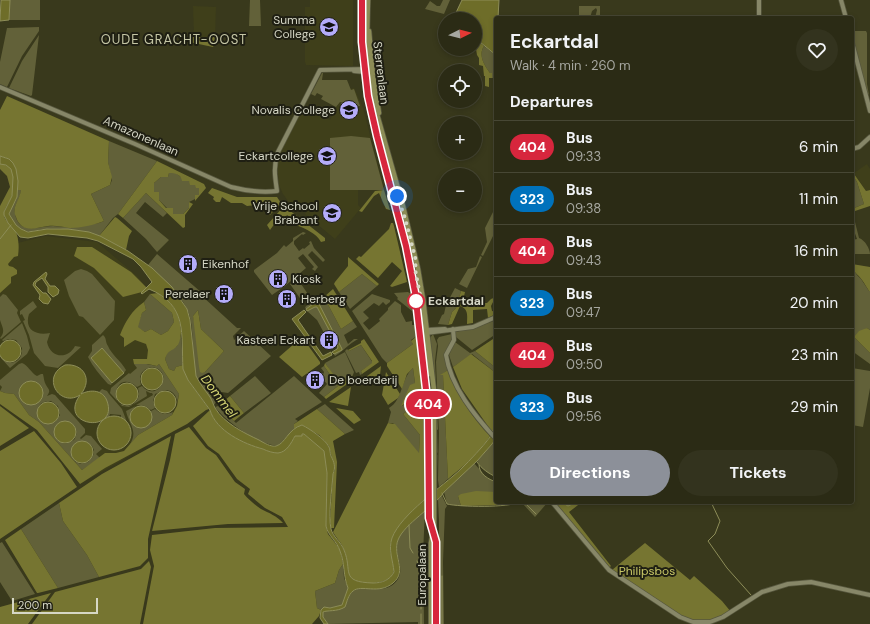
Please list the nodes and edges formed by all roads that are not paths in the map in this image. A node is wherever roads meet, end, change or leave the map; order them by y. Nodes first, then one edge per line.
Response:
1 (368, 0) edge
2 (759, 0) edge
3 (841, 0) edge
4 (759, 16) edge
5 (845, 16) edge
6 (854, 50) edge
7 (370, 70) junction
8 (0, 87) edge
9 (870, 111) edge
10 (870, 137) edge
11 (854, 148) edge
12 (494, 318) edge
13 (451, 329) junction
14 (426, 332) junction
15 (494, 437) edge
16 (434, 502) joint
17 (554, 504) edge
18 (870, 594) edge
19 (431, 624) edge

1 - 7 main road, Sterrenlaan
2 - 4 street
3 - 5 street
6 - 9 street
7 - 8 street, Amazonenlaan
7 - 14 main road, Sterrenlaan
10 - 11 street
12 - 13 street
13 - 14 street
13 - 15 street
14 - 16 main road, Sterrenlaan
16 - 19 main road, Europalaan
17 - 18 street

